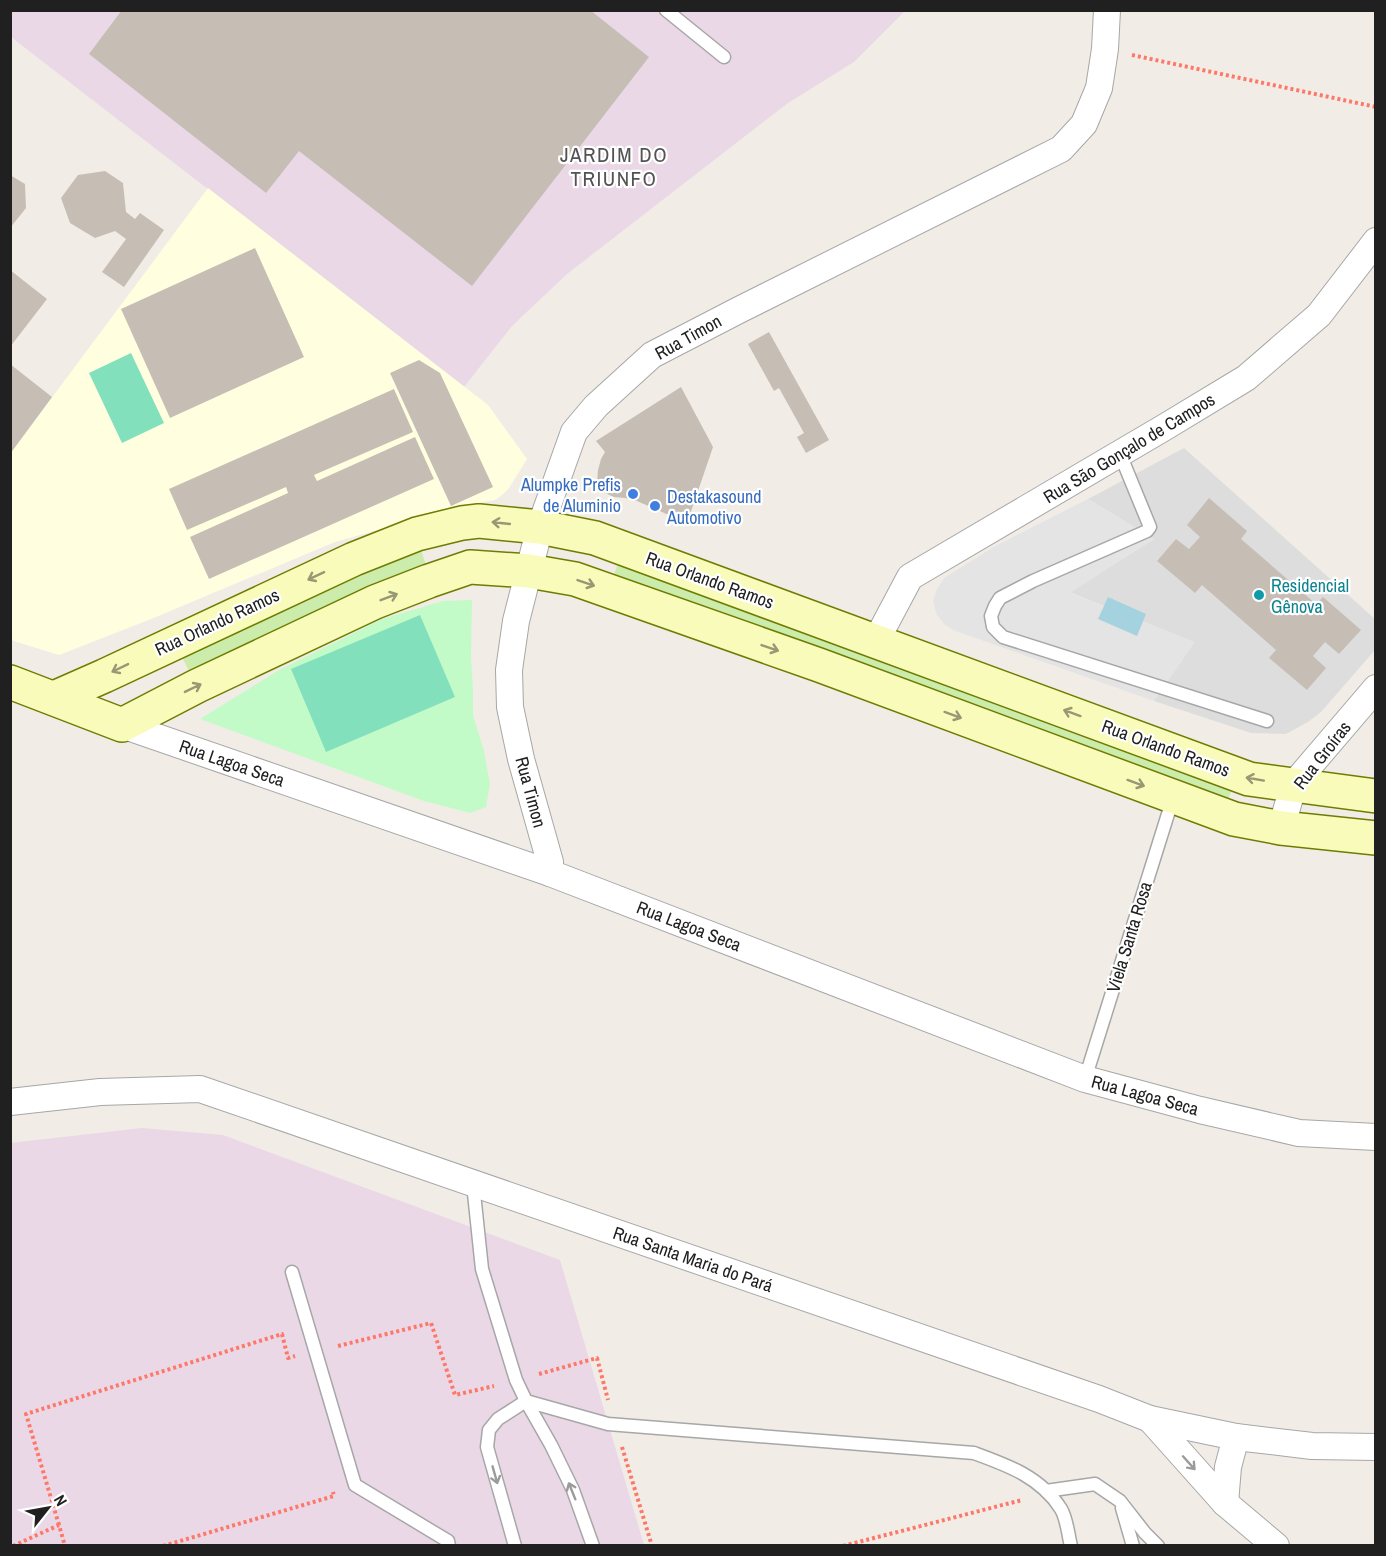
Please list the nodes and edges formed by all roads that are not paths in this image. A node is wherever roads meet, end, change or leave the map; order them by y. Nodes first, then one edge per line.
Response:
1 (666, 10) edge
2 (1107, 10) edge
3 (724, 57) dead end
4 (1376, 241) edge
5 (1120, 454) junction
6 (540, 527) junction
7 (529, 571) junction
8 (876, 641) junction
9 (10, 682) edge
10 (1376, 688) edge
11 (54, 698) junction
12 (1267, 721) dead end
13 (122, 725) junction
14 (1294, 784) junction
15 (1174, 796) junction
16 (1376, 796) edge
17 (1281, 828) junction
18 (1376, 837) edge
19 (550, 873) junction
20 (1085, 1079) junction
21 (10, 1102) edge
22 (1376, 1137) edge
23 (473, 1184) junction
24 (292, 1272) dead end
25 (526, 1401) junction
26 (1150, 1419) junction
27 (1236, 1437) junction
28 (1376, 1447) edge
29 (1046, 1491) junction
30 (1120, 1501) junction
31 (1225, 1503) junction
32 (449, 1545) edge
33 (515, 1545) edge
34 (593, 1545) edge
35 (1071, 1545) edge
36 (1133, 1545) edge
37 (1158, 1545) edge
38 (1276, 1545) edge

1 - 3 lane
2 - 6 street, Rua Timon
4 - 5 street, Rua São Gonçalo de Campos
5 - 8 street, Rua São Gonçalo de Campos
5 - 12 lane
6 - 7 street, Rua Timon
6 - 8 street, Rua Orlando Ramos
6 -> 11 street, Rua Orlando Ramos
13 -> 7 street
7 -> 15 street
7 - 19 street, Rua Timon
14 -> 8 street, Rua Orlando Ramos
9 - 11 street, Rua Lagoa Seca
10 - 14 street, Rua Groíras
11 - 13 street, Rua Lagoa Seca
13 - 19 street, Rua Lagoa Seca
14 - 16 street, Rua Orlando Ramos
14 - 17 street, Rua Groíras
15 - 17 street
15 - 20 lane, Viela Santa Rosa
17 - 18 street
19 - 20 street, Rua Lagoa Seca
20 - 22 street, Rua Lagoa Seca
21 - 23 street, Rua Santa Maria do Pará
23 - 25 lane
23 - 26 street, Rua Santa Maria do Pará
24 - 32 lane
25 - 29 lane
25 -> 33 lane
34 -> 25 lane
26 - 27 street, Rua Santa Maria do Pará
26 -> 31 street
27 - 28 street, Rua Santa Maria do Pará
27 - 31 street
29 - 30 lane
29 - 35 lane
30 - 36 lane
30 - 37 lane
31 - 38 street

